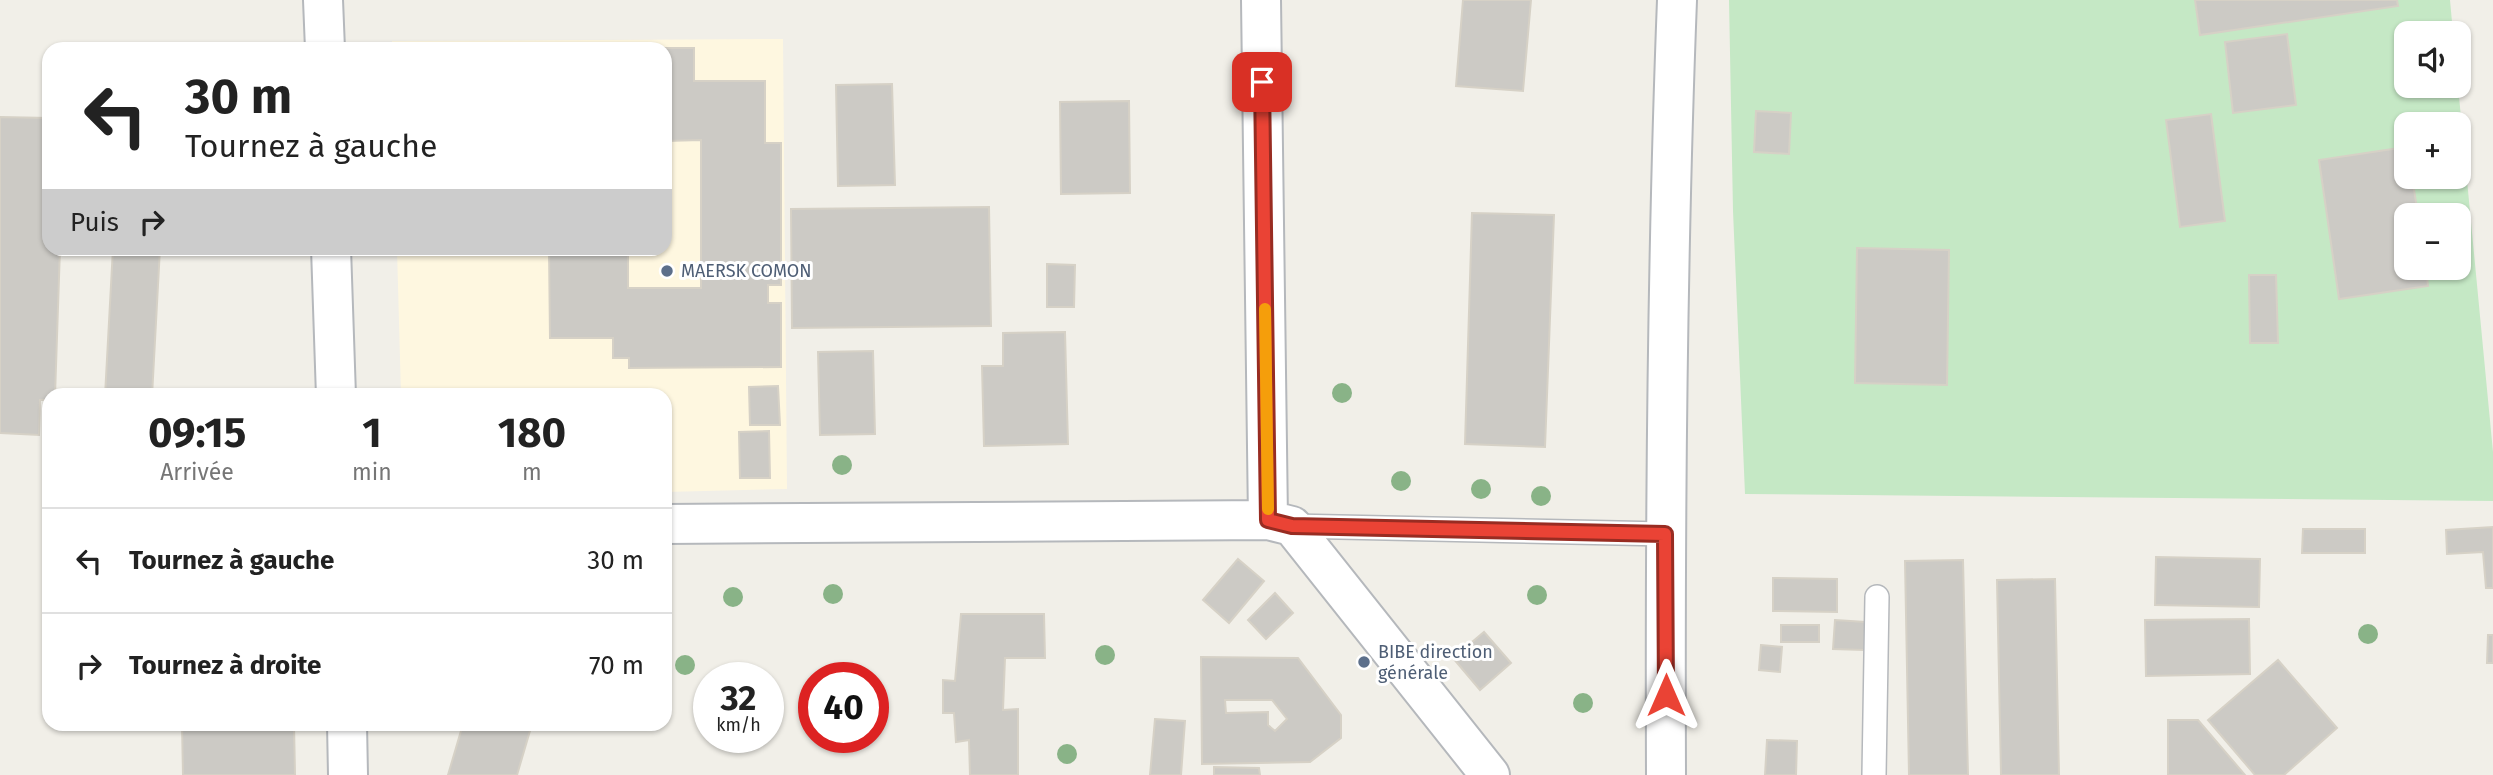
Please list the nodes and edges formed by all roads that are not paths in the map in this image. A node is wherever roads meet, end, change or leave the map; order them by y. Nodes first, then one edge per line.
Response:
1 (323, 0) edge
2 (1261, 0) edge
3 (1677, 0) edge
4 (325, 42) edge
5 (331, 256) edge
6 (336, 388) edge
7 (1280, 523) junction
8 (672, 524) edge
9 (1665, 534) junction
10 (1877, 597) dead end
11 (346, 731) edge
12 (348, 775) edge
13 (1490, 775) edge
14 (1666, 775) edge
15 (1874, 775) edge

1 - 4 street
2 - 7 street
3 - 9 street
5 - 6 street
7 - 8 street
7 - 9 lane
7 - 13 street
9 - 14 street
10 - 15 lane
11 - 12 street

